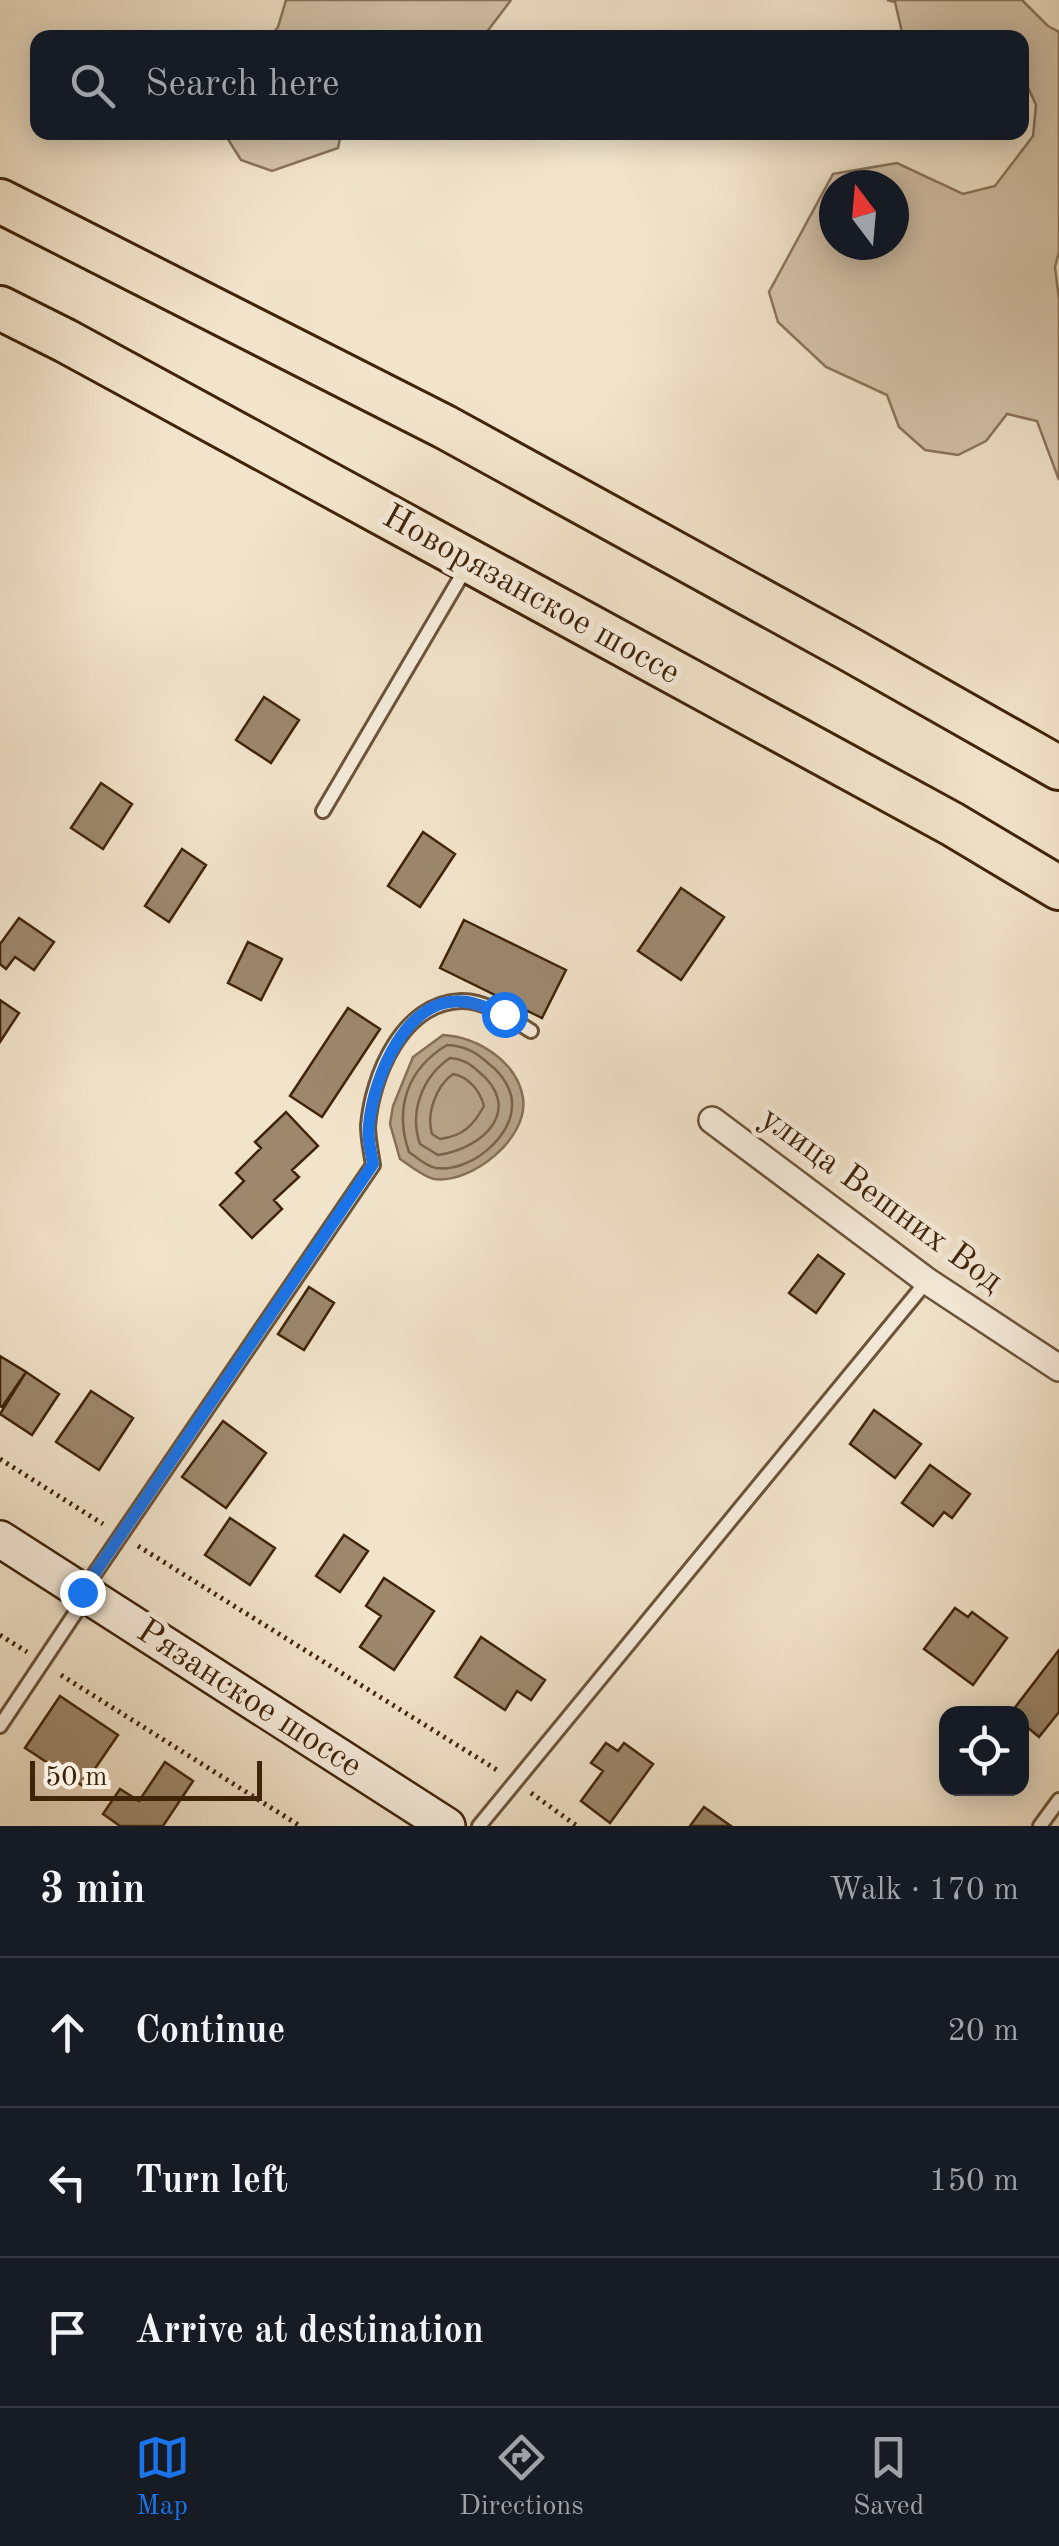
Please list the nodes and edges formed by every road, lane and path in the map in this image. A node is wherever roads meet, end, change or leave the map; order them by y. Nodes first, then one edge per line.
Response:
1 (0, 201) edge
2 (0, 308) edge
3 (470, 562) junction
4 (1059, 768) edge
5 (323, 811) dead end
6 (1059, 888) edge
7 (531, 1031) dead end
8 (712, 1120) dead end
9 (927, 1281) junction
10 (1059, 1368) edge
11 (0, 1459) edge
12 (120, 1534) junction
13 (0, 1540) edge
14 (84, 1594) junction
15 (0, 1635) edge
16 (42, 1662) junction
17 (0, 1726) edge
18 (516, 1782) junction
19 (1059, 1800) edge
20 (300, 1826) edge
21 (447, 1826) edge
22 (479, 1826) edge
23 (577, 1826) edge
24 (1040, 1826) edge

1 - 4 highway
2 - 3 highway, Новорязанское шоссе
3 - 5 lane
3 - 6 highway, Новорязанское шоссе
7 - 12 lane
8 - 9 street, улица Вешних Вод
9 - 10 street, улица Вешних Вод
9 - 18 lane
11 - 12 path
12 - 14 lane
12 - 18 path
13 - 14 main road, Рязанское шоссе
14 - 16 lane
14 - 21 main road, Рязанское шоссе
15 - 16 path
16 - 17 lane
16 - 20 path
18 - 22 lane
18 - 23 path
19 - 24 lane

